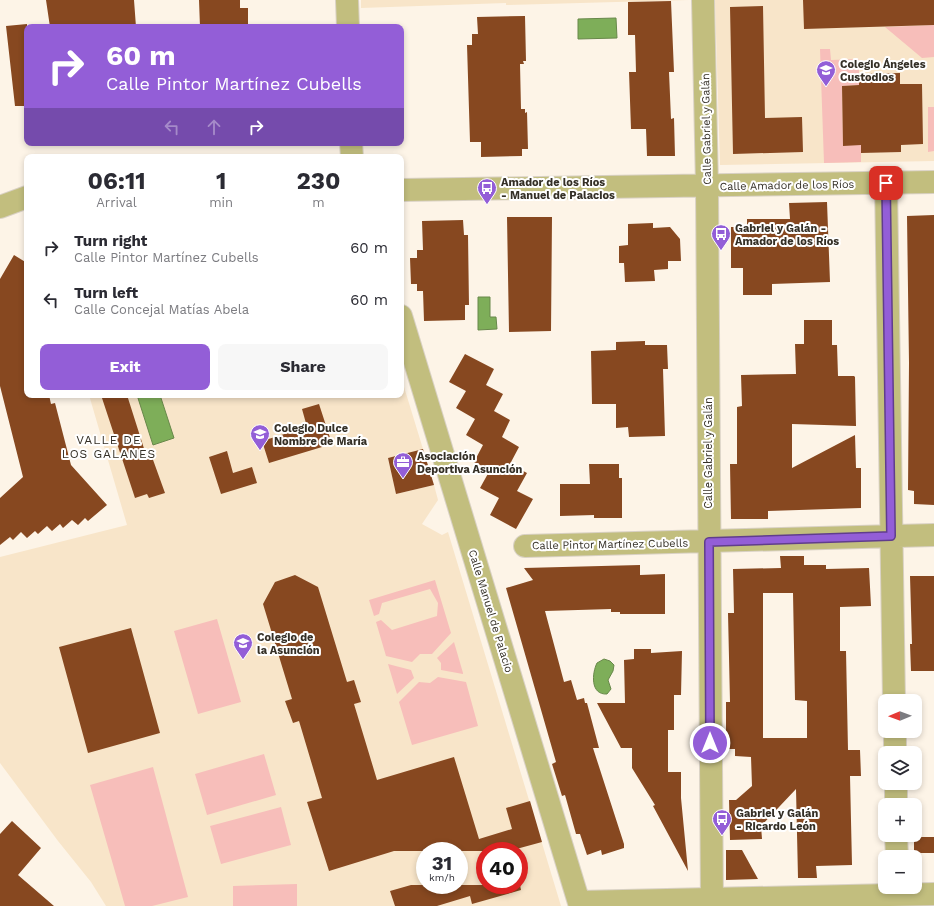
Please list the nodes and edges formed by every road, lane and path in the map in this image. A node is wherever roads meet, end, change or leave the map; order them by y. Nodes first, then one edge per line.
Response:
1 (347, 0) edge
2 (703, 0) edge
3 (348, 24) edge
4 (934, 182) edge
5 (886, 183) junction
6 (707, 186) junction
7 (404, 190) edge
8 (24, 198) edge
9 (0, 207) edge
10 (404, 326) edge
11 (934, 535) edge
12 (891, 536) junction
13 (709, 542) junction
14 (525, 546) dead end
15 (894, 694) edge
16 (878, 892) edge
17 (922, 893) edge
18 (934, 894) edge
19 (712, 903) edge
20 (580, 904) edge

1 - 3 street
2 - 6 street, Calle Gabriel y Galán
4 - 5 street, Calle Amador de los Ríos
5 - 6 street, Calle Amador de los Ríos
5 - 12 street
6 - 7 street, Calle Amador de los Ríos
6 - 13 street, Calle Gabriel y Galán
8 - 9 street
10 - 20 street, Calle Manuel de Palacio
11 - 12 street, Calle Pintor Martínez Cubells
12 - 13 street, Calle Pintor Martínez Cubells
12 - 15 street
13 - 14 street, Calle Pintor Martínez Cubells
13 - 19 street, Calle Gabriel y Galán
16 - 19 street
17 - 18 street
19 - 20 street

